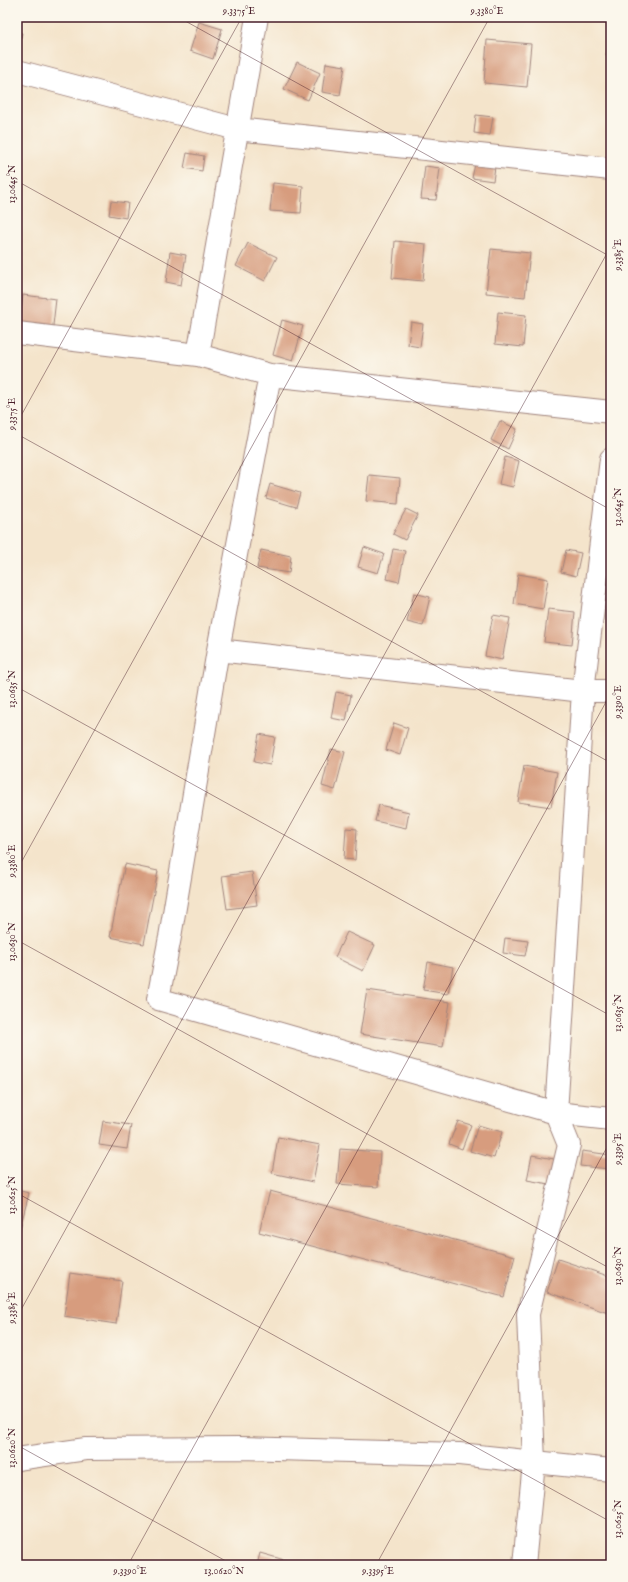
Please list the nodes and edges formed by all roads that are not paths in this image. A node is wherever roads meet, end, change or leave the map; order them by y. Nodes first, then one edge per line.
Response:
1 (257, 17) edge
2 (17, 71) edge
3 (237, 129) junction
4 (611, 168) edge
5 (17, 333) edge
6 (198, 355) junction
7 (270, 375) junction
8 (611, 412) edge
9 (611, 459) edge
10 (218, 650) junction
11 (582, 691) junction
12 (611, 691) edge
13 (556, 1113) junction
14 (611, 1119) edge
15 (17, 1459) edge
16 (534, 1462) junction
17 (611, 1470) edge
18 (524, 1565) edge

1 - 3 street
2 - 3 street
3 - 4 street
3 - 6 street
5 - 6 street
6 - 7 street
7 - 8 street
7 - 10 street
9 - 11 street
10 - 11 street
10 - 13 street
11 - 12 street
11 - 13 street
13 - 14 street
13 - 16 street
15 - 16 street
16 - 17 street
16 - 18 street

